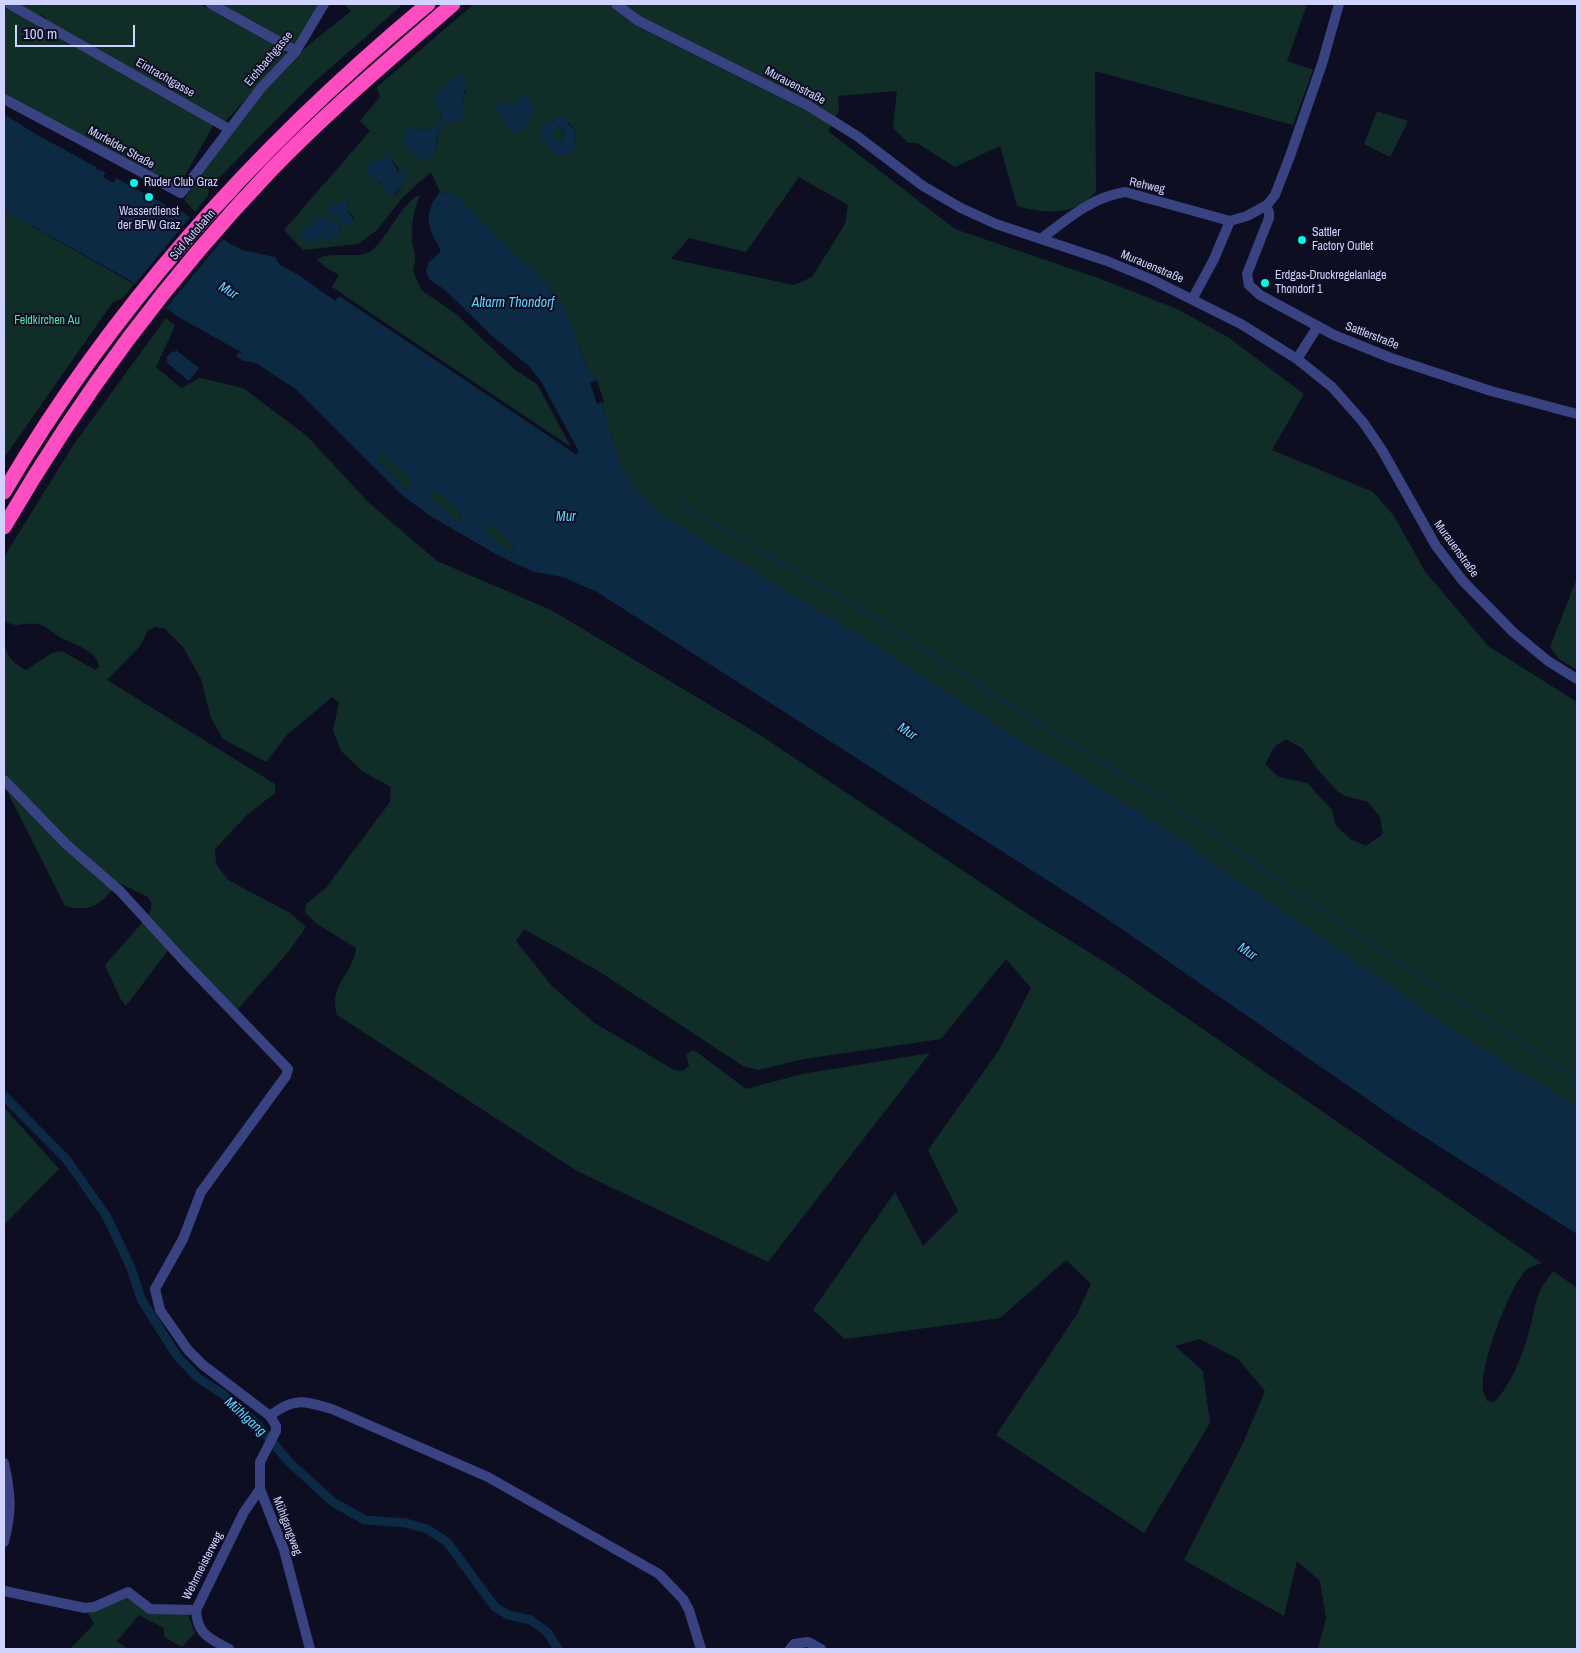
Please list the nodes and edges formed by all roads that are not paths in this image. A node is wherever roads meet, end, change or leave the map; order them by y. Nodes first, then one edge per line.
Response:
1 (9, 4) edge
2 (211, 4) edge
3 (324, 4) edge
4 (428, 4) edge
5 (453, 4) edge
6 (616, 4) edge
7 (1339, 4) edge
8 (296, 51) junction
9 (4, 99) edge
10 (229, 129) junction
11 (1266, 205) junction
12 (1230, 221) junction
13 (1041, 239) junction
14 (1193, 298) junction
15 (1318, 326) junction
16 (1297, 358) junction
17 (1577, 414) edge
18 (4, 492) edge
19 (4, 527) edge
20 (1577, 679) edge
21 (4, 780) edge
22 (270, 1416) junction
23 (4, 1463) edge
24 (260, 1489) junction
25 (4, 1542) edge
26 (4, 1591) edge
27 (196, 1610) junction
28 (228, 1649) edge
29 (310, 1649) edge
30 (700, 1649) edge
31 (790, 1649) edge
32 (821, 1649) edge

1 - 10 street, Eintrachtgasse
2 - 8 street
3 - 8 street, Eichbachgasse
4 - 18 highway, Süd Autobahn
5 - 19 highway, Süd Autobahn
6 - 13 street, Murauenstraße
7 - 11 street, Sattlerstraße
8 - 10 street, Eichbachgasse
9 - 10 street, Murfelder Straße
11 - 12 street
11 - 15 street, Sattlerstraße
12 - 13 street, Rehweg
12 - 14 street
13 - 14 street, Murauenstraße
14 - 16 street, Murauenstraße
15 - 16 street
15 - 17 street, Sattlerstraße
16 - 20 street, Murauenstraße
21 - 22 street
22 - 24 street, Mühlgangweg
22 - 30 street
23 - 25 street
24 - 27 street, Wehrmeisterweg
24 - 29 street, Mühlgangweg
26 - 27 street, Wehrmeisterweg
27 - 28 street
31 - 32 street

